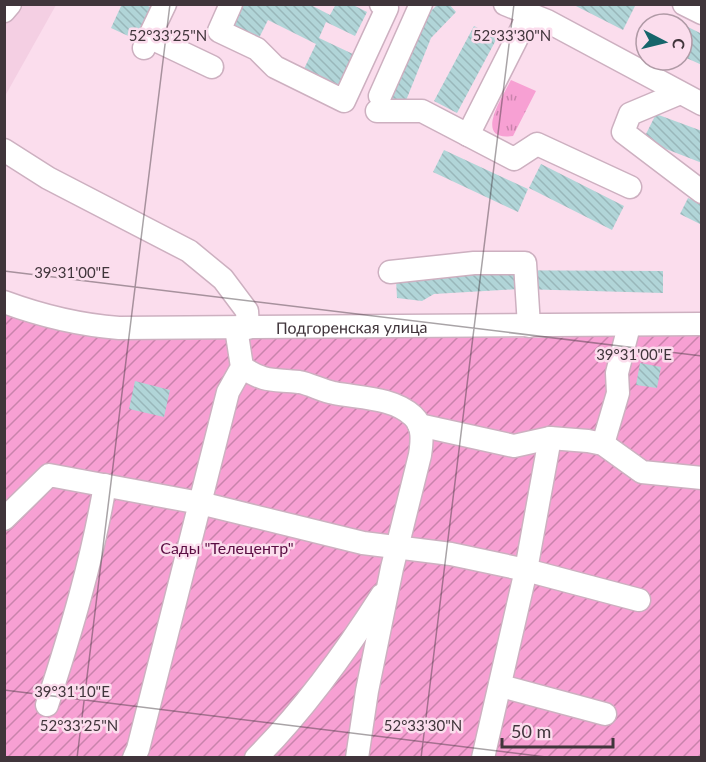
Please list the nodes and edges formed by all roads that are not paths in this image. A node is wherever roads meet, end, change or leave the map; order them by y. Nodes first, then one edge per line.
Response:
1 (10, 4) edge
2 (165, 4) edge
3 (231, 4) edge
4 (381, 4) edge
5 (422, 4) edge
6 (505, 4) edge
7 (684, 4) edge
8 (4, 11) edge
9 (702, 13) edge
10 (529, 14) junction
11 (212, 67) dead end
12 (680, 93) junction
13 (702, 104) edge
14 (468, 135) junction
15 (4, 150) edge
16 (630, 187) dead end
17 (702, 192) edge
18 (390, 272) dead end
19 (4, 302) edge
20 (702, 324) edge
21 (529, 326) junction
22 (630, 326) junction
23 (242, 328) junction
24 (242, 367) junction
25 (419, 425) junction
26 (550, 438) junction
27 (603, 444) junction
28 (702, 478) edge
29 (105, 485) junction
30 (200, 503) junction
31 (4, 519) edge
32 (398, 548) junction
33 (526, 570) junction
34 (389, 584) junction
35 (639, 600) dead end
36 (501, 686) junction
37 (47, 705) dead end
38 (605, 714) dead end
39 (134, 758) edge
40 (256, 758) edge
41 (357, 758) edge
42 (483, 758) edge

1 - 8 street
2 - 11 street
3 - 4 street
5 - 14 street
6 - 10 street
7 - 9 street
10 - 12 street
10 - 14 street
12 - 13 street
12 - 17 street
14 - 16 street
15 - 23 street
18 - 21 street
19 - 23 street, Подгоренская улица
20 - 22 street, Подгоренская улица
21 - 22 street, Подгоренская улица
21 - 23 street, Подгоренская улица
22 - 27 street
23 - 24 street
24 - 25 street
24 - 30 street
25 - 26 street
25 - 32 street
26 - 27 street
26 - 33 street
27 - 28 street
29 - 30 street
29 - 31 street
29 - 37 street
30 - 32 street
30 - 39 street
32 - 33 street
32 - 34 street
33 - 35 street
33 - 36 street
34 - 40 street
34 - 41 street
36 - 38 street
36 - 42 street

